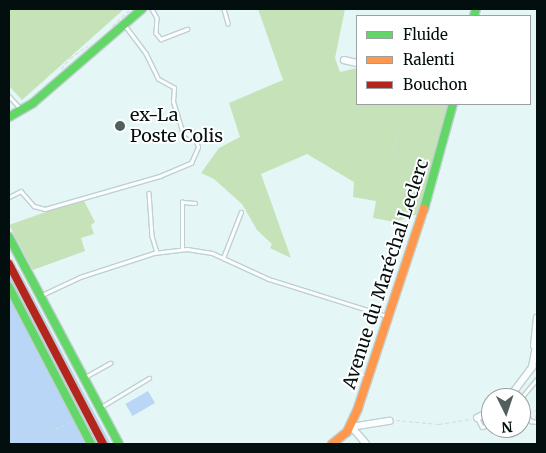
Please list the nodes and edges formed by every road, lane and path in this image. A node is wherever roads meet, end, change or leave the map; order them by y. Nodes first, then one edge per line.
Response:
1 (142, 9) edge
2 (152, 9) edge
3 (224, 9) edge
4 (228, 23) dead end
5 (125, 26) junction
6 (187, 29) dead end
7 (344, 60) dead end
8 (356, 63) edge
9 (9, 96) edge
10 (453, 105) edge
11 (22, 112) junction
12 (9, 117) edge
13 (398, 136) dead end
14 (395, 160) dead end
15 (149, 193) dead end
16 (9, 197) edge
17 (195, 203) dead end
18 (241, 212) dead end
19 (9, 237) edge
20 (182, 249) junction
21 (157, 252) junction
22 (223, 258) junction
23 (11, 268) edge
24 (9, 287) edge
25 (40, 296) junction
26 (388, 316) junction
27 (537, 318) edge
28 (537, 341) edge
29 (536, 354) edge
30 (110, 363) dead end
31 (84, 378) junction
32 (149, 378) dead end
33 (518, 388) edge
34 (100, 408) junction
35 (537, 411) edge
36 (481, 416) edge
37 (477, 418) junction
38 (78, 419) junction
39 (390, 420) joint
40 (536, 422) edge
41 (481, 425) edge
42 (351, 427) junction
43 (55, 429) dead end
44 (91, 444) edge
45 (103, 444) edge
46 (119, 444) edge
47 (332, 444) edge
48 (366, 444) edge

1 - 5 street
2 - 6 lane
3 - 4 lane
5 - 11 street
5 - 16 lane
7 - 8 street
9 - 11 lane
10 - 26 street, Avenue du Maréchal Leclerc
11 - 12 street
13 - 14 path
15 - 21 lane
17 - 20 lane
18 - 22 lane
19 - 25 street
20 - 21 lane
20 - 22 lane
21 - 25 lane
22 - 26 lane
23 - 45 street
24 - 38 street
25 - 31 street
26 - 42 street, Avenue du Maréchal Leclerc
27 - 29 street
28 - 29 street
29 - 33 street
30 - 31 lane
31 - 34 street
32 - 34 lane
34 - 46 street
35 - 40 path
36 - 37 street
37 - 39 path
37 - 41 lane
38 - 43 path
38 - 44 street
39 - 42 street
42 - 47 street, Avenue du Maréchal Leclerc
42 - 48 street

